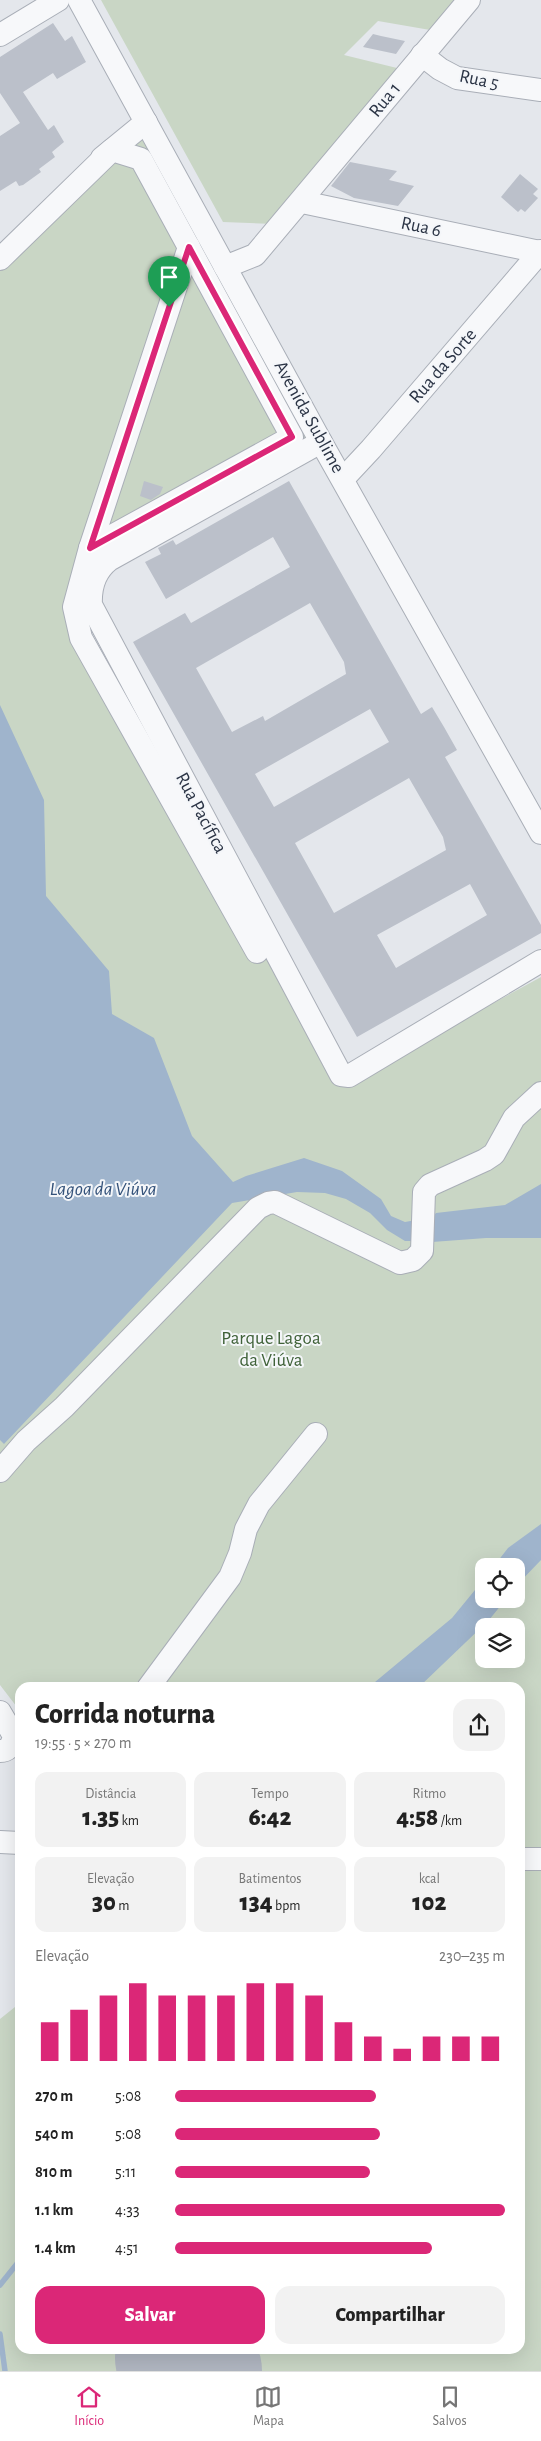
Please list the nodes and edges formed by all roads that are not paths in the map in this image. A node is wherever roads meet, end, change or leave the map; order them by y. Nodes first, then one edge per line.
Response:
1 (58, 0) edge
2 (79, 0) edge
3 (470, 0) edge
4 (0, 35) edge
5 (422, 55) junction
6 (541, 90) edge
7 (146, 122) junction
8 (112, 150) junction
9 (302, 202) junction
10 (0, 241) edge
11 (189, 247) junction
12 (541, 252) edge
13 (0, 259) edge
14 (225, 267) junction
15 (534, 273) edge
16 (321, 442) junction
17 (343, 478) junction
18 (90, 548) junction
19 (541, 833) edge
20 (541, 961) edge
21 (335, 1090) dead end
22 (541, 1093) edge
23 (316, 1434) dead end
24 (0, 1471) edge
25 (152, 1682) edge
26 (0, 1712) edge
27 (0, 1751) edge
28 (0, 1842) edge
29 (15, 1843) edge
30 (541, 1859) edge
31 (525, 1860) edge

1 - 4 street
2 - 7 street, Avenida Sublime
3 - 5 street, Rua 1
5 - 6 street, Rua 5
5 - 9 street, Rua 1
7 - 8 street
7 - 14 street, Avenida Sublime
8 - 10 street
8 - 11 street
8 - 13 street
9 - 12 street, Rua 6
9 - 14 street, Rua 1
11 - 18 street
11 - 18 street
12 - 15 street, Rua da Sorte
14 - 16 street, Avenida Sublime
15 - 17 street, Rua da Sorte
16 - 17 street, Avenida Sublime
16 - 20 street, Rua Pacífica
17 - 19 street, Avenida Sublime
18 - 21 street
22 - 24 street
23 - 25 street
26 - 27 street
28 - 29 street
30 - 31 street

